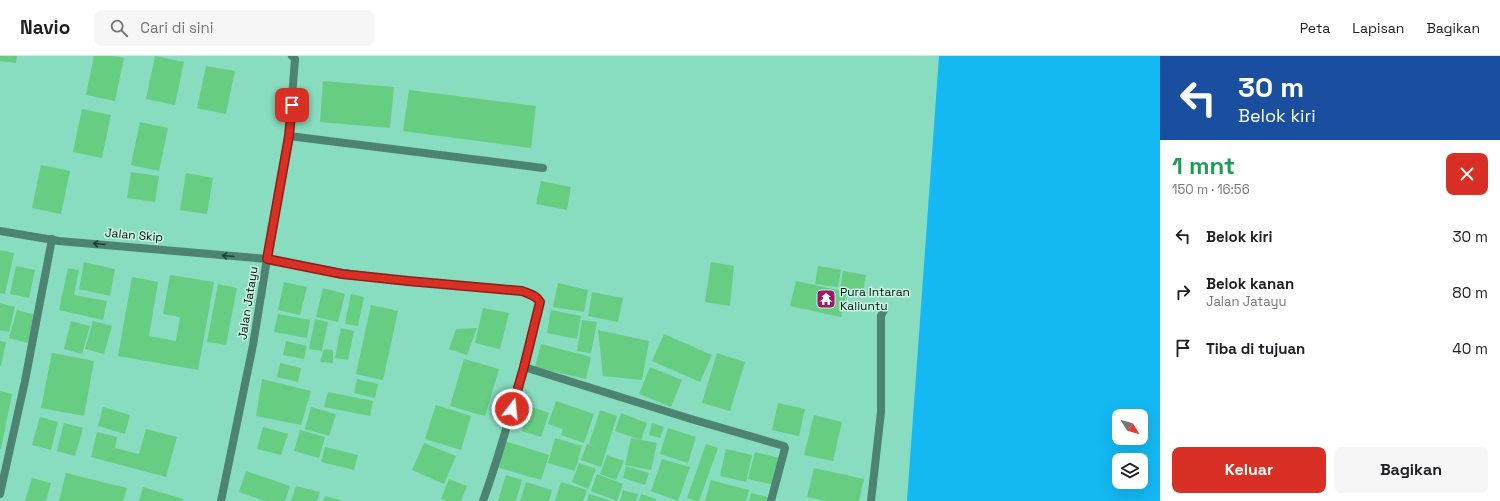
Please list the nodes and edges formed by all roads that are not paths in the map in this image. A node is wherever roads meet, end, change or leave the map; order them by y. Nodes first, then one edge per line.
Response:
1 (294, 58) edge
2 (289, 136) junction
3 (543, 168) dead end
4 (0, 231) edge
5 (52, 239) junction
6 (267, 259) junction
7 (884, 310) dead end
8 (524, 367) junction
9 (0, 494) edge
10 (221, 501) edge
11 (484, 501) edge
12 (771, 501) edge
13 (871, 501) edge

1 - 2 street, Jalan Jatayu
2 - 3 street
2 - 6 street, Jalan Jatayu
4 - 5 street, Jalan Skip
6 -> 5 street, Jalan Skip
5 - 9 street
6 - 8 street, Jalan Skip
6 - 10 street, Jalan Jatayu
7 - 13 street
8 - 11 street
8 - 12 street

